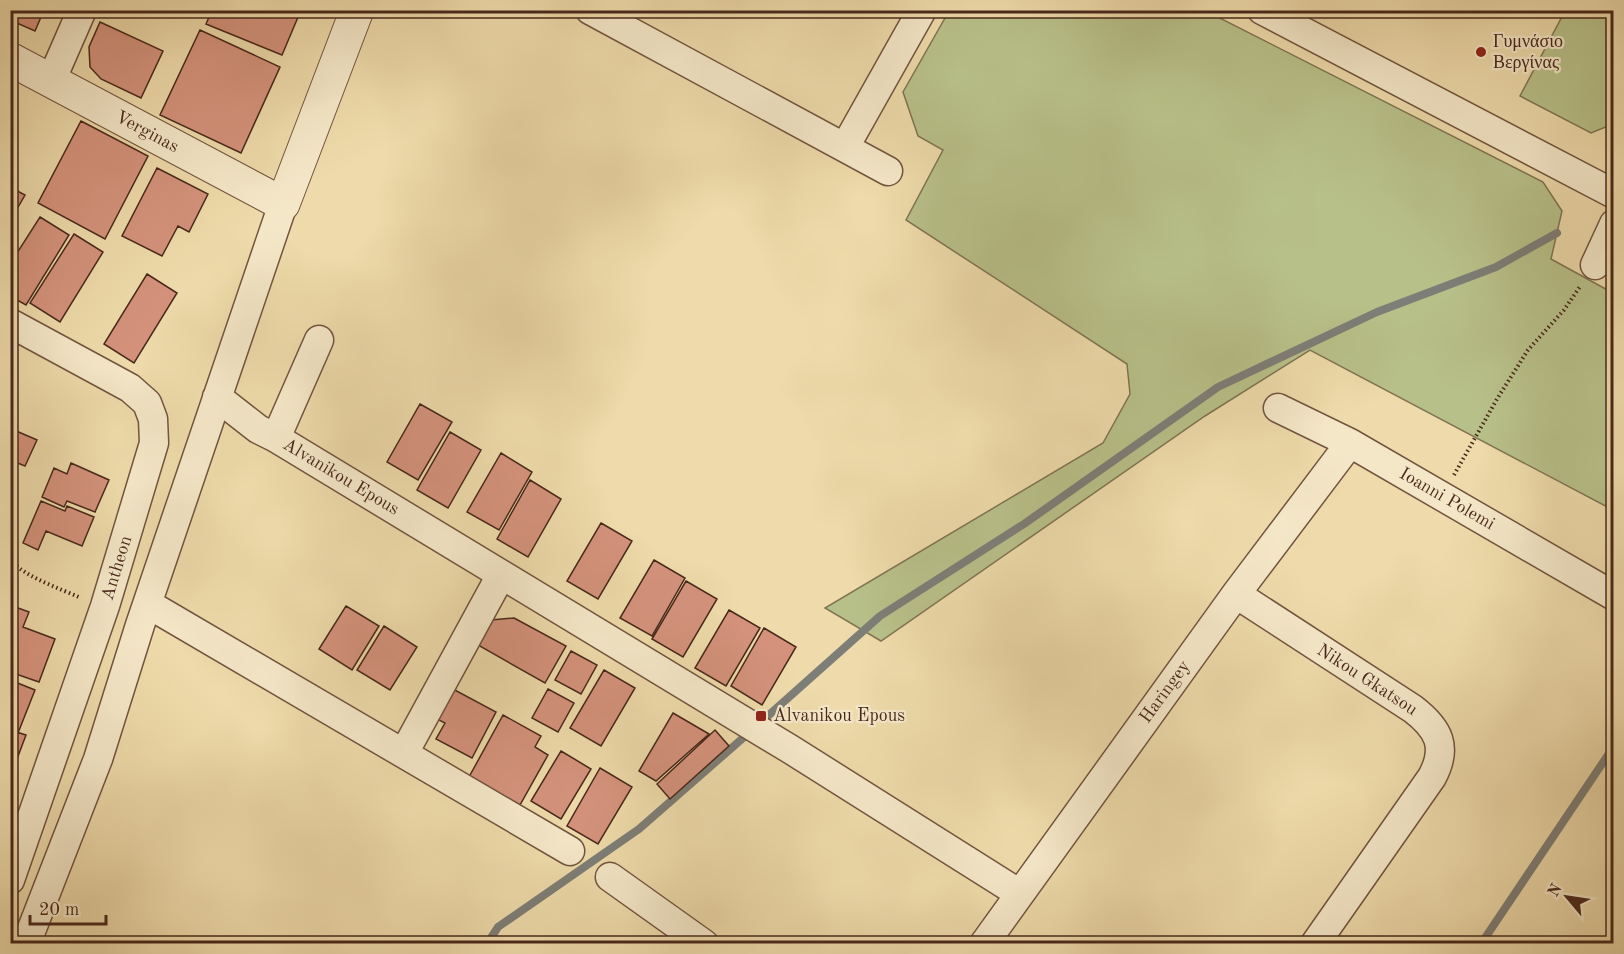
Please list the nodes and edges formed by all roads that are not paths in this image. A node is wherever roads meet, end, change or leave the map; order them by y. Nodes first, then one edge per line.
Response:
1 (82, 10) edge
2 (357, 10) edge
3 (590, 10) edge
4 (922, 10) edge
5 (1262, 10) edge
6 (10, 59) edge
7 (51, 81) junction
8 (845, 147) junction
9 (888, 171) dead end
10 (1614, 194) edge
11 (283, 204) junction
12 (1614, 224) edge
13 (1595, 265) road end
14 (10, 323) edge
15 (319, 340) dead end
16 (217, 397) junction
17 (1278, 408) dead end
18 (276, 438) junction
19 (1350, 443) junction
20 (501, 575) junction
21 (1236, 594) junction
22 (1614, 596) edge
23 (148, 604) junction
24 (404, 753) junction
25 (22, 812) edge
26 (570, 851) dead end
27 (610, 877) dead end
28 (10, 880) edge
29 (1020, 894) junction
30 (26, 944) edge
31 (704, 944) edge
32 (984, 944) edge
33 (1315, 944) edge

1 - 7 street
2 - 11 street
3 - 8 street
4 - 8 street
5 - 10 street
6 - 7 street, Verginas
7 - 11 street, Verginas
8 - 9 street
11 - 16 street
12 - 13 street
14 - 25 street, Antheon
15 - 18 street
16 - 18 street, Alvanikou Epous
16 - 23 street
17 - 19 street, Ioanni Polemi
18 - 20 street, Alvanikou Epous
19 - 21 street, Haringey
19 - 22 street, Ioanni Polemi
20 - 24 street
20 - 29 street, Alvanikou Epous
21 - 29 street, Haringey
21 - 33 street, Nikou Gkatsou
23 - 24 street
23 - 30 street
24 - 26 street
25 - 28 street, Antheon
27 - 31 street
29 - 32 street, Haringey

